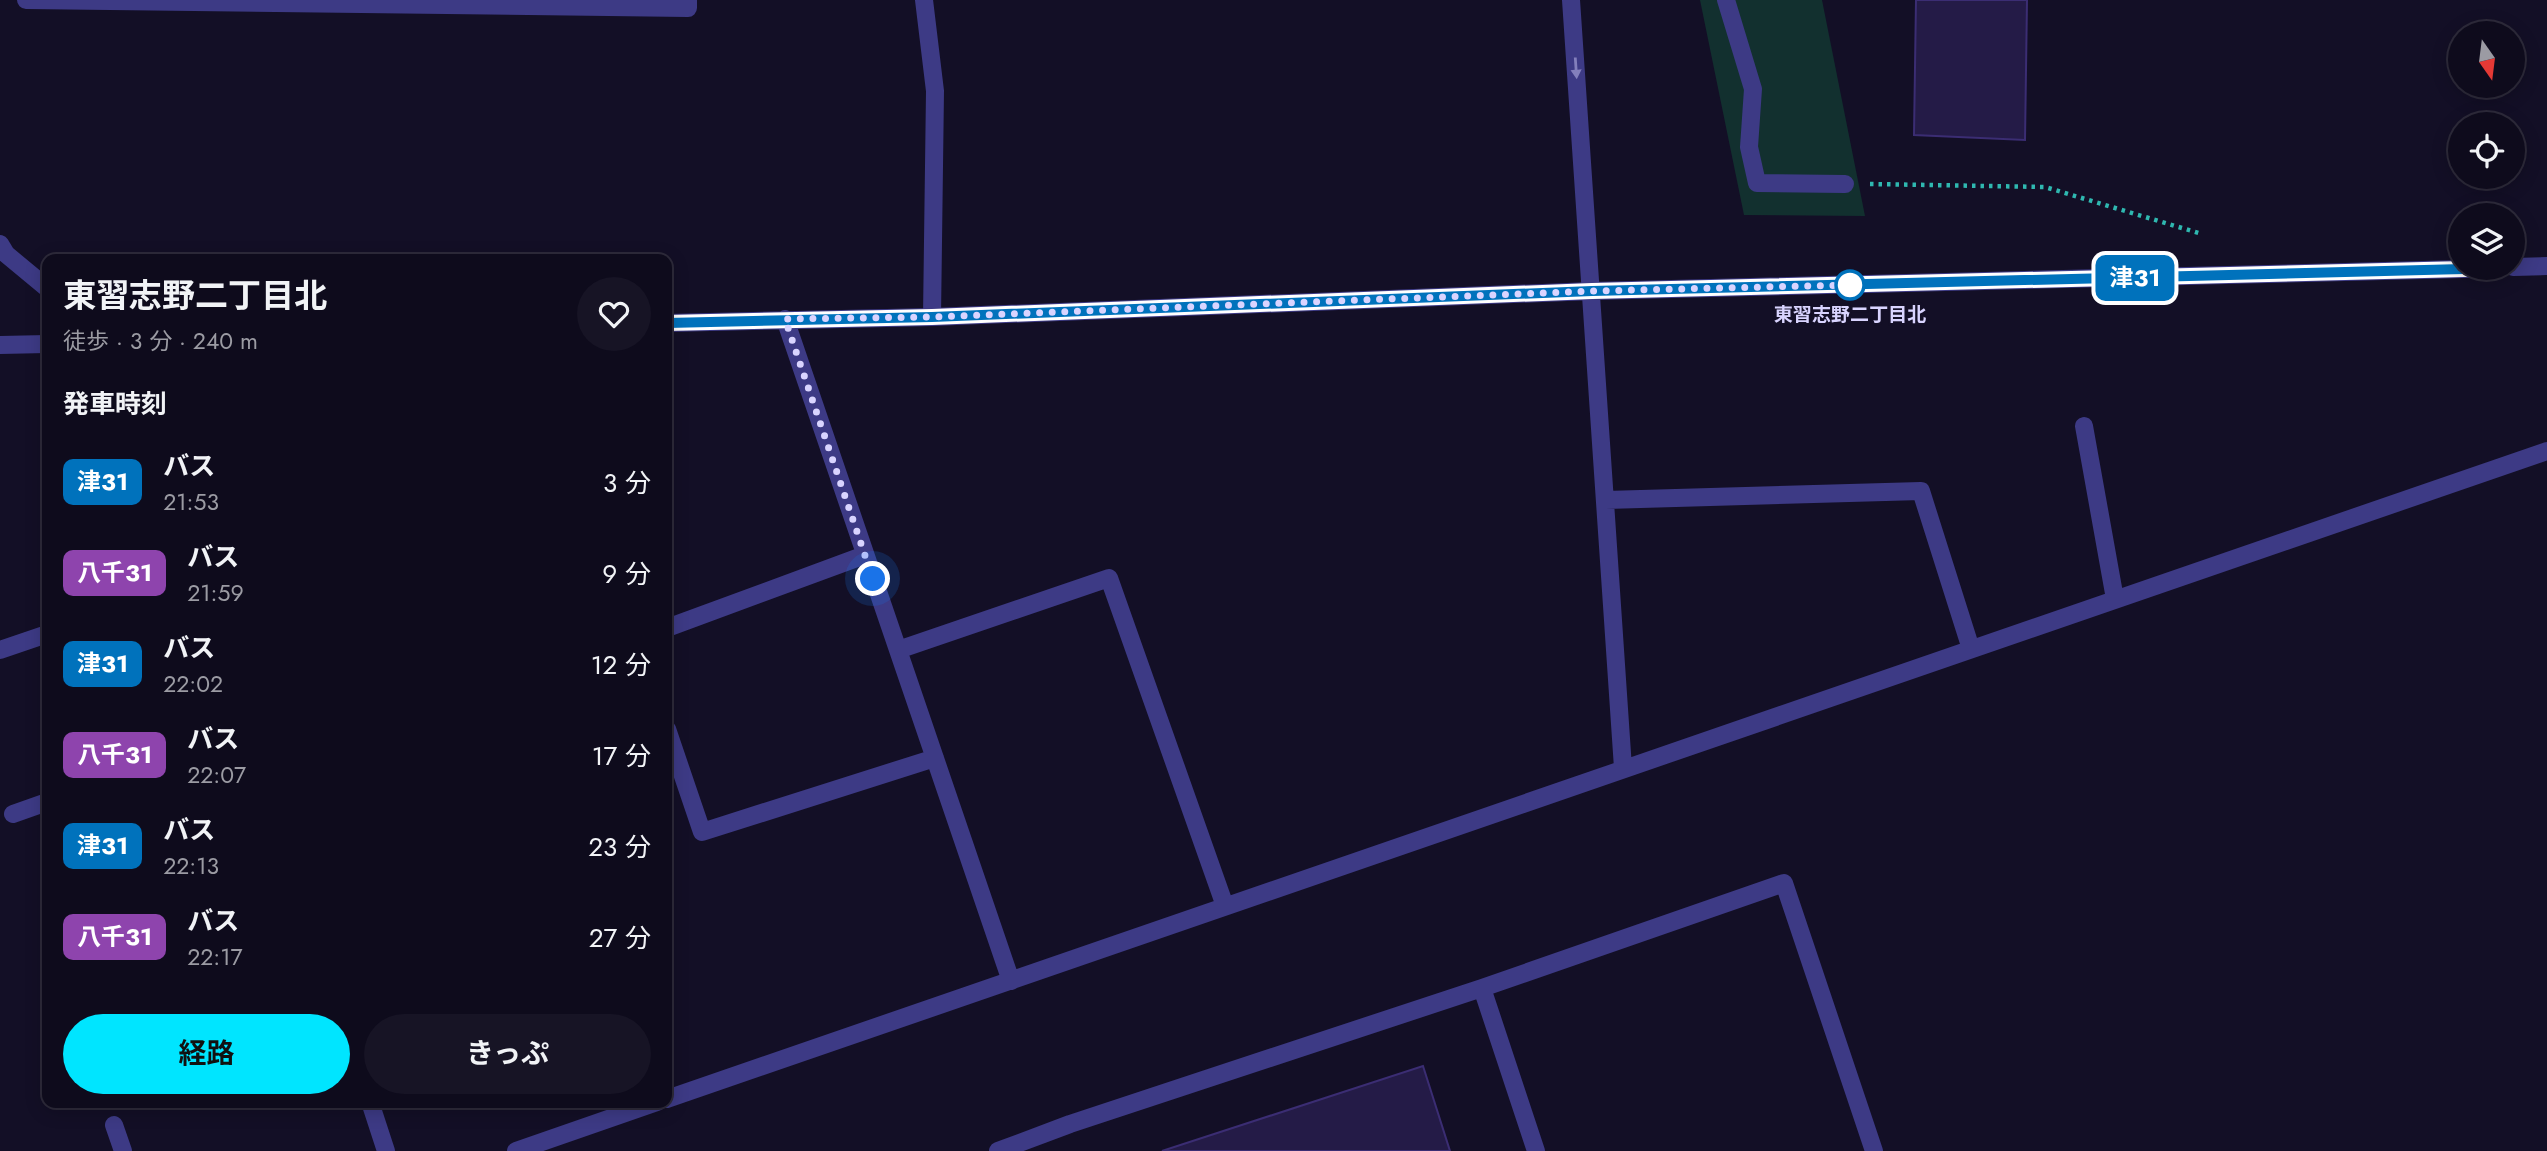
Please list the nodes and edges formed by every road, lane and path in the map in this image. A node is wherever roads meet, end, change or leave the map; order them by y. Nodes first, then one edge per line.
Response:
1 (26, 0) edge
2 (688, 0) edge
3 (923, 0) edge
4 (1571, 0) edge
5 (1726, 0) edge
6 (286, 2) edge
7 (1845, 184) joint
8 (2202, 234) dead end
9 (0, 244) edge
10 (2547, 266) edge
11 (2525, 267) edge
12 (2448, 269) edge
13 (42, 284) edge
14 (1592, 291) junction
15 (932, 317) junction
16 (785, 319) junction
17 (672, 323) edge
18 (42, 344) edge
19 (0, 345) edge
20 (2084, 426) dead end
21 (2547, 451) edge
22 (1606, 500) junction
23 (865, 555) junction
24 (2115, 599) junction
25 (672, 626) edge
26 (42, 636) edge
27 (1971, 649) junction
28 (0, 650) edge
29 (898, 650) junction
30 (672, 744) edge
31 (935, 758) junction
32 (1623, 768) junction
33 (42, 804) edge
34 (13, 814) dead end
35 (1225, 906) junction
36 (1011, 981) junction
37 (1482, 988) junction
38 (672, 1097) edge
39 (372, 1108) edge
40 (640, 1108) edge
41 (114, 1125) dead end
42 (123, 1151) edge
43 (386, 1151) edge
44 (516, 1151) edge
45 (998, 1151) edge
46 (1536, 1151) edge
47 (1874, 1151) edge

1 - 6 street
2 - 6 street
3 - 15 street
4 -> 14 street
5 - 7 street
7 - 8 path
9 - 13 street
10 - 11 street
12 - 14 street
14 - 15 street
14 - 22 street
15 - 16 street
16 - 17 street
16 - 23 street
18 - 19 street
20 - 24 street
21 - 24 street
22 - 27 street
22 - 32 street
23 - 25 street
23 - 29 street
24 - 27 street
26 - 28 street
27 - 32 street
29 - 31 street
29 - 35 street
30 - 31 street
31 - 36 street
32 - 35 street
33 - 34 street
35 - 36 street
36 - 38 street
37 - 45 street
37 - 46 street
37 - 47 street
39 - 43 street
40 - 44 street
41 - 42 street

